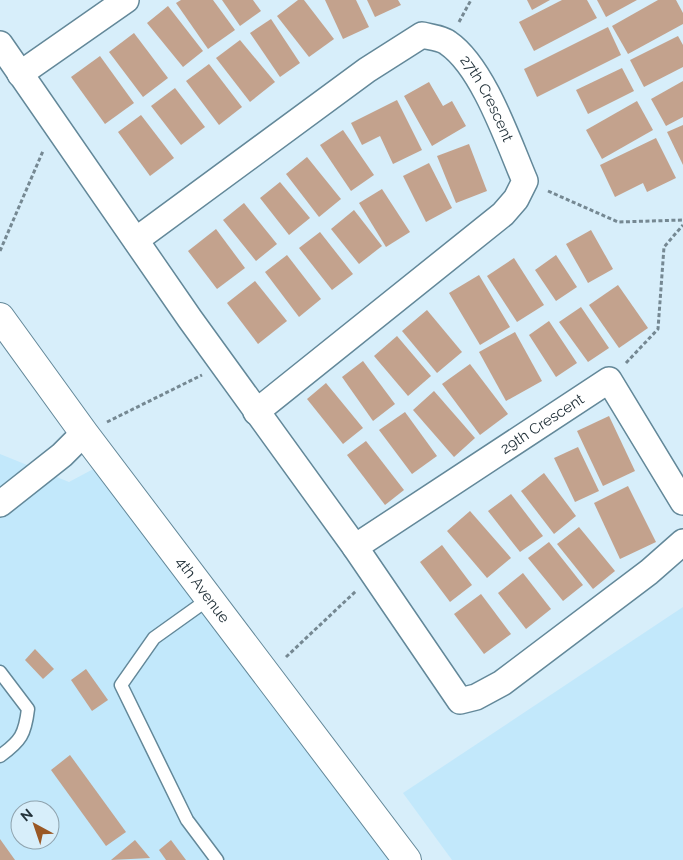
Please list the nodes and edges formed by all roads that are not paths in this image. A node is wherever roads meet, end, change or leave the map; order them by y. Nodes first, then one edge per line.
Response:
1 (126, 0) edge
2 (0, 44) edge
3 (20, 74) junction
4 (136, 240) junction
5 (0, 317) edge
6 (256, 412) junction
7 (84, 433) junction
8 (683, 502) edge
9 (0, 504) edge
10 (683, 542) edge
11 (355, 547) junction
12 (210, 598) junction
13 (0, 672) edge
14 (0, 756) edge
15 (217, 860) edge
16 (408, 860) edge

1 - 3 street
2 - 3 street
3 - 4 street
4 - 6 street
4 - 6 street, 27th Crescent
5 - 7 street, 4th Avenue
6 - 11 street
7 - 9 street
7 - 12 street, 4th Avenue
8 - 11 street, 29th Crescent
10 - 11 street
12 - 15 lane
12 - 16 street, 4th Avenue
13 - 14 lane

